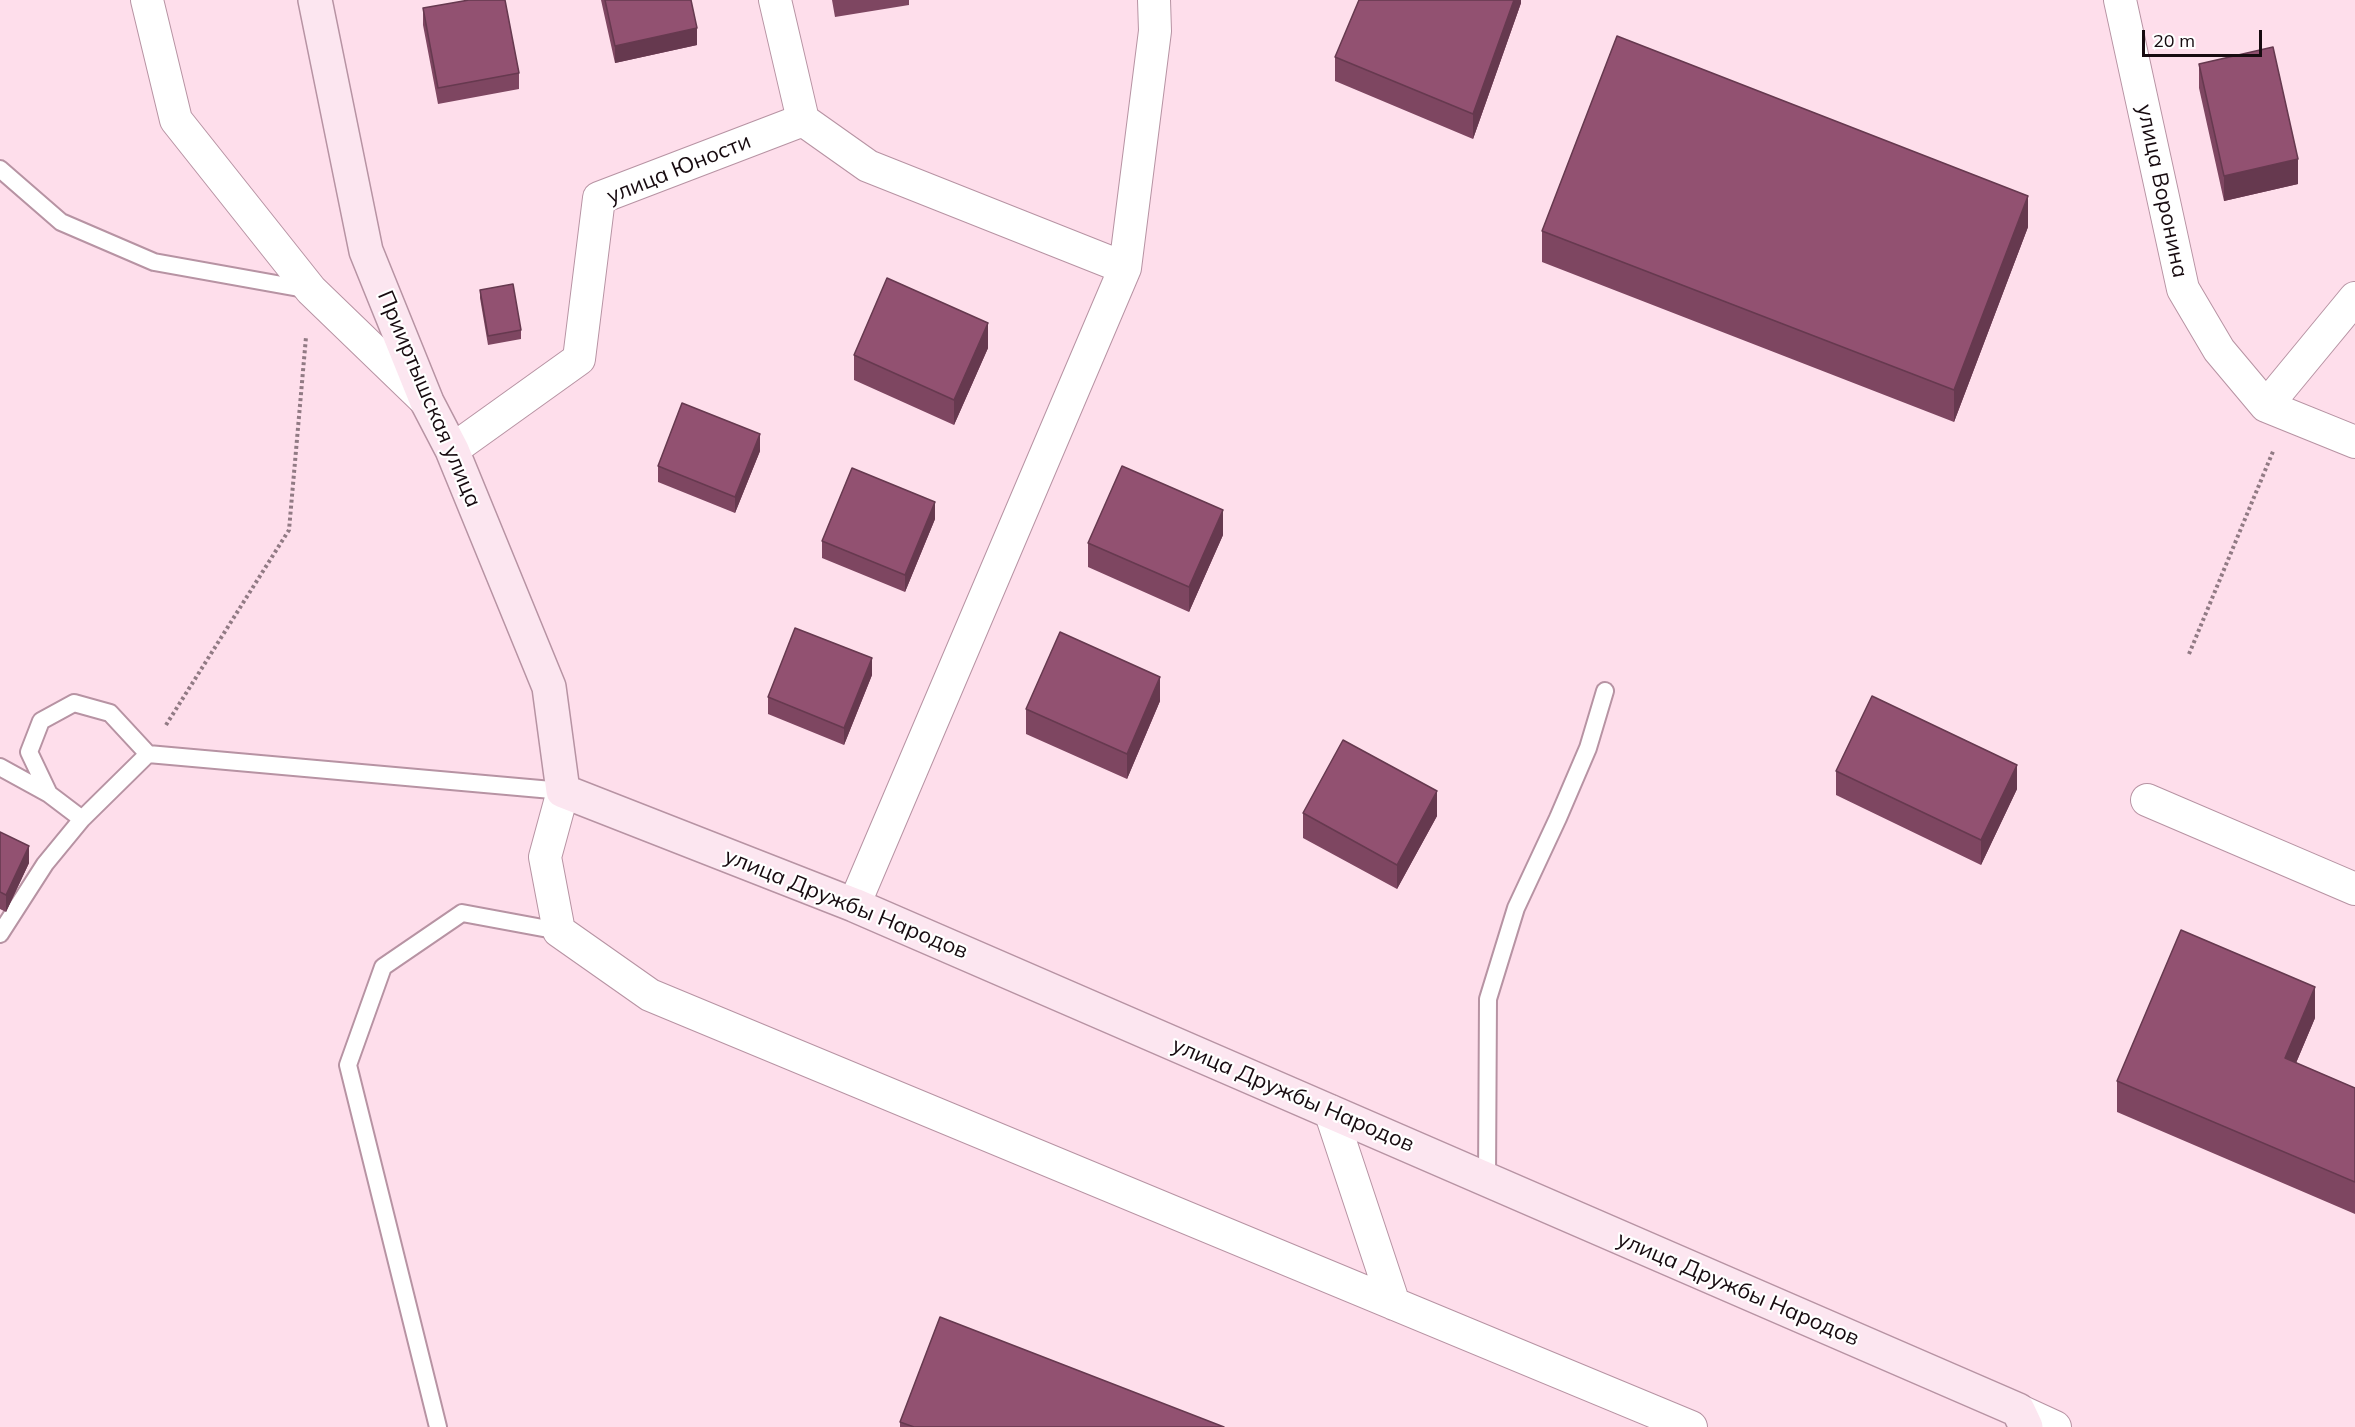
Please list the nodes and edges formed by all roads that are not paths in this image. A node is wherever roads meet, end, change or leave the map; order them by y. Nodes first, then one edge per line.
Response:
1 (147, 0) edge
2 (315, 0) edge
3 (775, 0) edge
4 (1154, 0) edge
5 (2120, 0) edge
6 (803, 120) junction
7 (0, 169) edge
8 (1125, 268) junction
9 (310, 290) junction
10 (2355, 298) edge
11 (427, 402) junction
12 (2279, 411) junction
13 (2355, 442) edge
14 (452, 450) junction
15 (1605, 691) dead end
16 (148, 754) junction
17 (0, 767) edge
18 (563, 791) junction
19 (50, 794) junction
20 (2147, 800) dead end
21 (82, 819) junction
22 (2355, 889) edge
23 (854, 905) junction
24 (559, 931) junction
25 (0, 934) edge
26 (1330, 1111) junction
27 (1487, 1180) junction
28 (1394, 1304) junction
29 (2022, 1418) edge
30 (438, 1427) edge
31 (1691, 1427) edge
32 (2055, 1427) edge

1 - 9 street
2 - 11 street, Прииртышская улица
3 - 6 street
4 - 8 street
5 - 12 street, улица Воронина
6 - 8 street
6 - 14 street, улица Юности
7 - 9 lane
8 - 23 street
9 - 11 street
10 - 12 street
11 - 14 street, Прииртышская улица
12 - 13 street, улица Воронина
14 - 18 street, Прииртышская улица
15 - 27 lane
16 - 18 lane
16 - 19 lane
16 - 21 lane
17 - 19 lane
18 - 23 street, улица Дружбы Народов
18 - 24 street
19 - 21 lane
20 - 22 street
21 - 25 lane
23 - 26 street, улица Дружбы Народов
24 - 28 street
24 - 30 lane
26 - 27 street, улица Дружбы Народов
26 - 28 street
27 - 29 street, улица Дружбы Народов
28 - 31 street
29 - 32 street, улица Дружбы Народов

